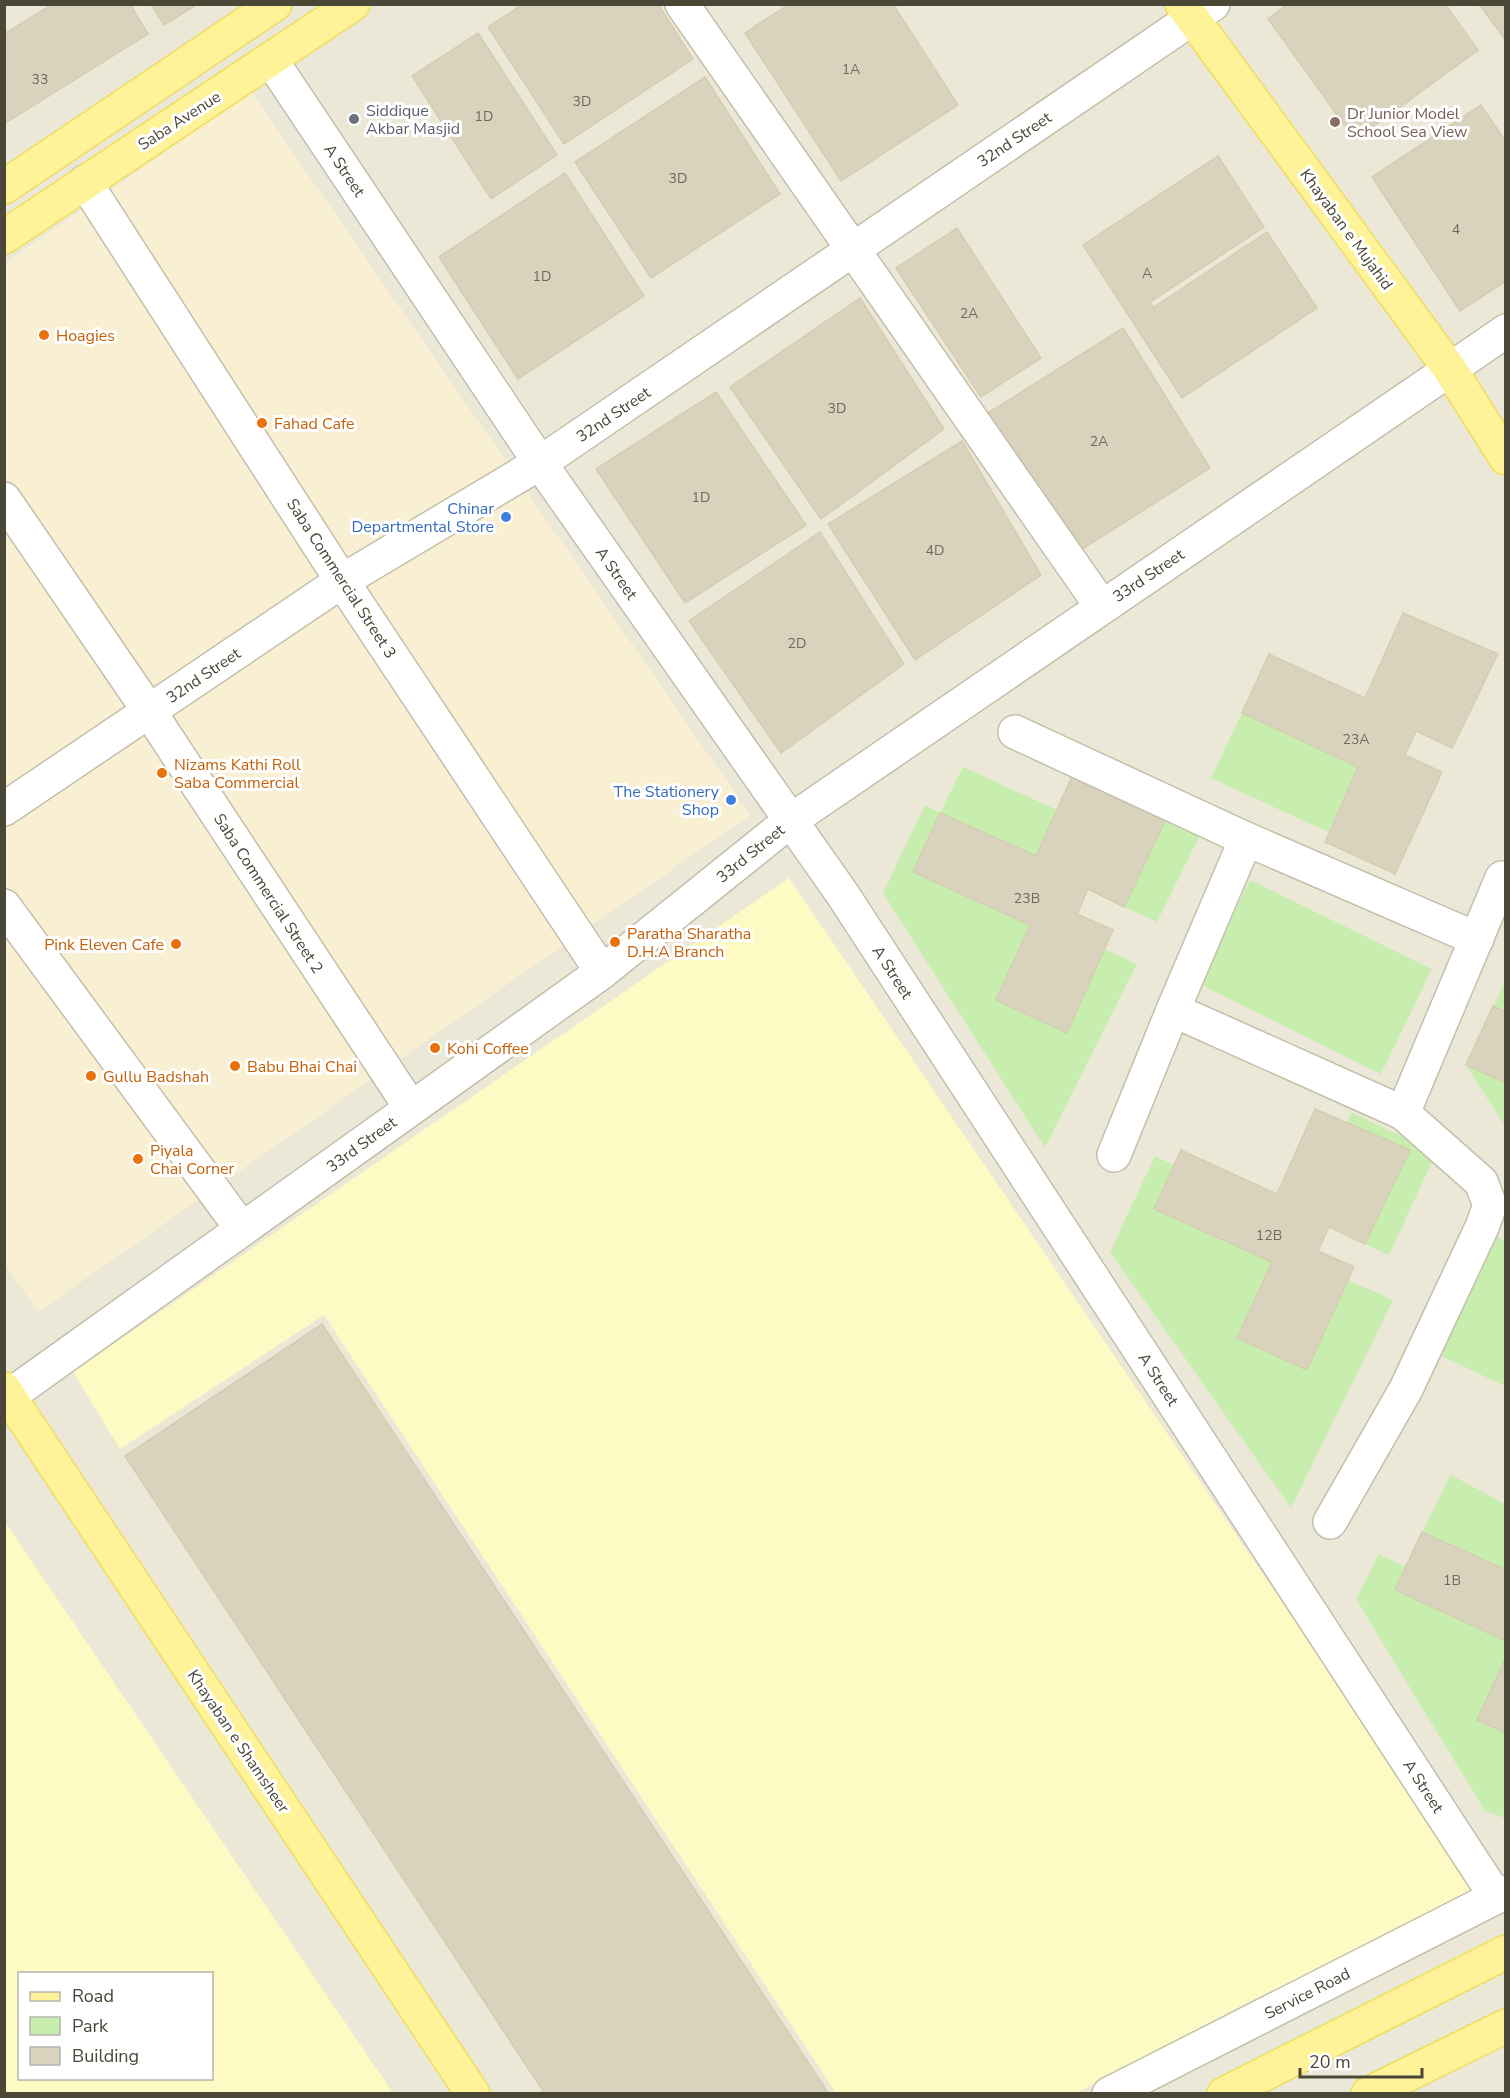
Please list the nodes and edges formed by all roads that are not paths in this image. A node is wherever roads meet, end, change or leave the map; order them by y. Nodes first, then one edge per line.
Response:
1 (276, 4) edge
2 (353, 4) edge
3 (682, 4) edge
4 (1196, 9) edge
5 (271, 60) junction
6 (85, 182) junction
7 (4, 187) edge
8 (4, 237) edge
9 (852, 250) junction
10 (1506, 331) edge
11 (1449, 369) junction
12 (1506, 458) edge
13 (540, 463) junction
14 (4, 499) edge
15 (342, 581) junction
16 (1102, 607) junction
17 (149, 711) junction
18 (1016, 732) dead end
19 (4, 809) edge
20 (790, 821) junction
21 (1246, 839) junction
22 (1502, 878) dead end
23 (4, 906) edge
24 (1477, 939) junction
25 (602, 972) junction
26 (1173, 1010) junction
27 (411, 1108) junction
28 (1403, 1113) junction
29 (1114, 1155) dead end
30 (242, 1229) junction
31 (7, 1392) edge
32 (1330, 1522) dead end
33 (1501, 1895) edge
34 (1506, 1952) edge
35 (1506, 2026) edge
36 (473, 2094) edge
37 (1109, 2094) edge
38 (1224, 2094) edge
39 (1368, 2094) edge

1 - 7 main road
2 - 5 main road, Saba Avenue
3 - 9 street
4 - 9 street, 32nd Street
4 - 11 main road, Khayaban e Mujahid
5 - 6 main road, Saba Avenue
5 - 13 street, A Street
6 - 8 main road, Saba Avenue
6 - 15 street, Saba Commercial Street 3
9 - 13 street, 32nd Street
9 - 16 street
10 - 11 street, 33rd Street
11 - 12 main road, Khayaban e Mujahid
11 - 16 street, 33rd Street
13 - 15 street, 32nd Street
13 - 20 street, A Street
14 - 17 street, Saba Commercial Street 2
15 - 17 street, 32nd Street
15 - 25 street, Saba Commercial Street 3
16 - 20 street, 33rd Street
17 - 19 street, 32nd Street
17 - 27 street, Saba Commercial Street 2
18 - 21 street
20 - 25 street, 33rd Street
20 - 33 street, A Street
21 - 24 street
21 - 26 street
22 - 24 street
23 - 30 street
24 - 28 street
25 - 27 street, 33rd Street
26 - 28 street
26 - 29 street
27 - 30 street, 33rd Street
28 - 32 street
30 - 31 street, 33rd Street
31 - 36 main road, Khayaban e Shamsheer
33 - 37 street, Service Road
34 - 38 main road
35 - 39 main road

